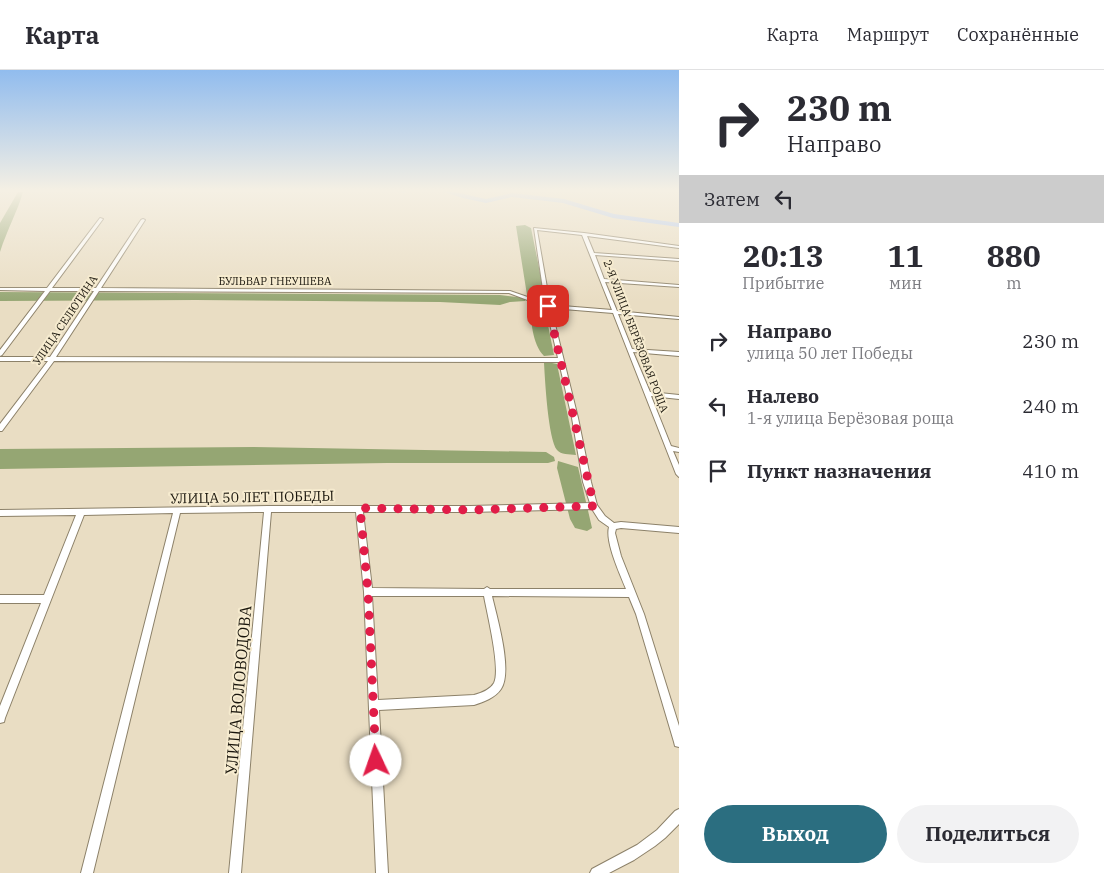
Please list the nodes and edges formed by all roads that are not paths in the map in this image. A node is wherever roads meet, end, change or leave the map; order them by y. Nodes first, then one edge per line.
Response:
1 (95, 227) edge
2 (138, 227) edge
3 (584, 234) junction
4 (679, 247) edge
5 (593, 254) junction
6 (679, 260) edge
7 (603, 280) junction
8 (679, 286) edge
9 (0, 289) edge
10 (48, 290) junction
11 (98, 290) junction
12 (548, 306) junction
13 (616, 312) junction
14 (679, 318) edge
15 (630, 350) junction
16 (0, 354) edge
17 (679, 354) edge
18 (0, 359) edge
19 (52, 359) junction
20 (562, 360) junction
21 (648, 394) junction
22 (679, 397) edge
23 (0, 429) edge
24 (669, 448) junction
25 (679, 450) edge
26 (679, 474) edge
27 (594, 506) junction
28 (360, 508) junction
29 (268, 509) junction
30 (177, 511) junction
31 (81, 512) junction
32 (0, 513) edge
33 (612, 526) junction
34 (679, 530) edge
35 (487, 591) junction
36 (368, 592) junction
37 (631, 593) junction
38 (46, 598) junction
39 (0, 599) edge
40 (373, 705) junction
41 (0, 717) edge
42 (679, 742) edge
43 (679, 815) edge
44 (87, 873) edge
45 (235, 873) edge
46 (382, 873) edge
47 (596, 873) edge

1 - 10 street
2 - 11 street, УЛИЦА СЕЛЮТИНА
3 - 4 street
3 - 5 street, 2-Я УЛИЦА БЕРЁЗОВАЯ РОЩА
3 - 12 street
5 - 6 street
5 - 7 street, 2-Я УЛИЦА БЕРЁЗОВАЯ РОЩА
7 - 8 street
7 - 13 street, 2-Я УЛИЦА БЕРЁЗОВАЯ РОЩА
9 - 10 street, БУЛЬВАР ГНЕУШЕВА
10 - 11 street, БУЛЬВАР ГНЕУШЕВА
10 - 16 street
11 - 12 street, БУЛЬВАР ГНЕУШЕВА
11 - 19 street, УЛИЦА СЕЛЮТИНА
12 - 13 street, БУЛЬВАР ГНЕУШЕВА
12 - 20 street
13 - 14 street, БУЛЬВАР ГНЕУШЕВА
13 - 15 street, 2-Я УЛИЦА БЕРЁЗОВАЯ РОЩА
15 - 17 street
15 - 21 street, 2-Я УЛИЦА БЕРЁЗОВАЯ РОЩА
18 - 19 street
19 - 20 street
19 - 23 street, УЛИЦА СЕЛЮТИНА
20 - 27 street
21 - 22 street
21 - 24 street, 2-Я УЛИЦА БЕРЁЗОВАЯ РОЩА
24 - 25 street
24 - 26 street, 2-Я УЛИЦА БЕРЁЗОВАЯ РОЩА
27 - 28 street, УЛИЦА 50 ЛЕТ ПОБЕДЫ
27 - 33 street
28 - 29 street, УЛИЦА 50 ЛЕТ ПОБЕДЫ
28 - 36 street
29 - 30 street, УЛИЦА 50 ЛЕТ ПОБЕДЫ
29 - 45 street, УЛИЦА ВОЛОВОДОВА
30 - 31 street, УЛИЦА 50 ЛЕТ ПОБЕДЫ
30 - 44 street
31 - 32 street, УЛИЦА 50 ЛЕТ ПОБЕДЫ
31 - 38 street
33 - 34 street
33 - 37 street
35 - 36 street
35 - 37 street
35 - 40 street
36 - 40 street
37 - 42 street
38 - 39 street
38 - 41 street
40 - 46 street
43 - 47 street

